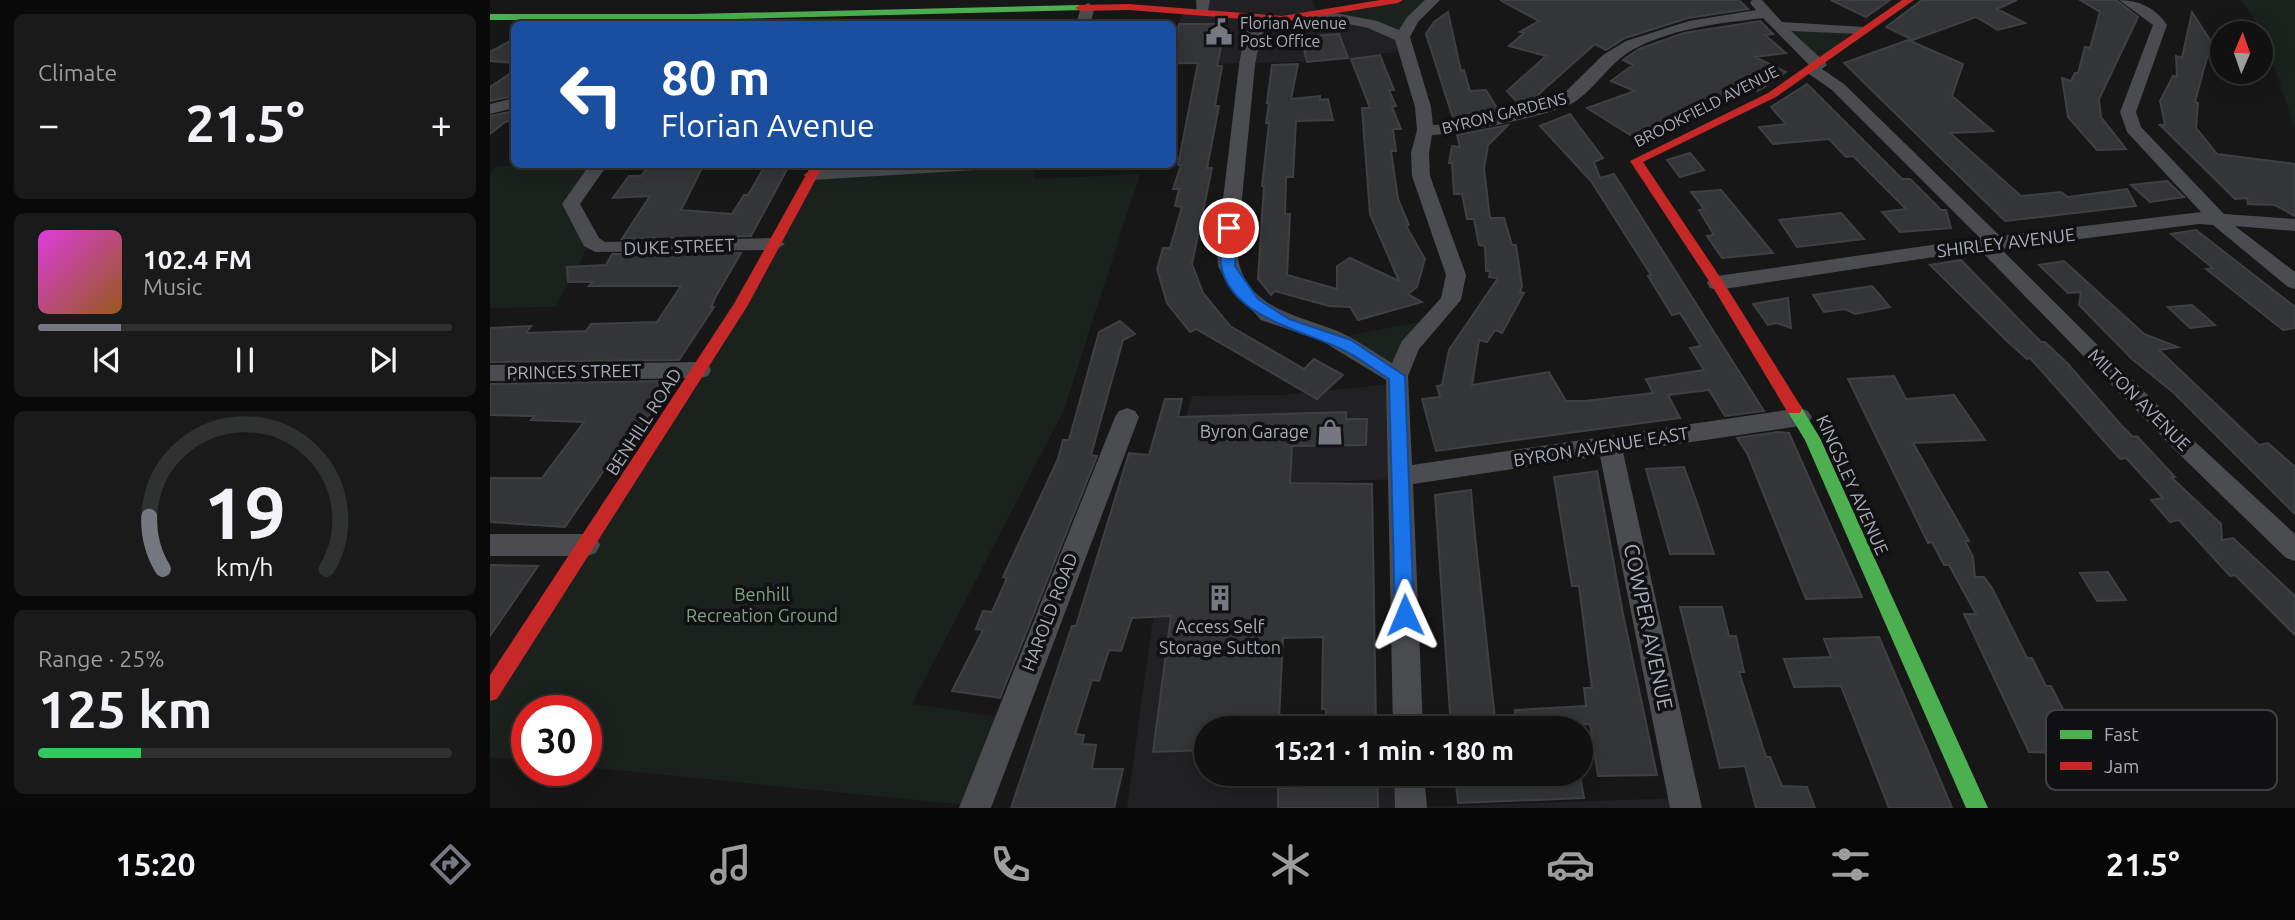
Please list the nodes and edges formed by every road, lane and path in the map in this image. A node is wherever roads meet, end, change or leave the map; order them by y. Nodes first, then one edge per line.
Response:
1 (1398, 0) edge
2 (1433, 0) edge
3 (1754, 0) edge
4 (1909, 0) edge
5 (2126, 0) edge
6 (1203, 6) edge
7 (1088, 8) junction
8 (887, 13) edge
9 (1767, 13) junction
10 (1319, 14) junction
11 (1262, 19) junction
12 (494, 20) edge
13 (1084, 21) edge
14 (1779, 26) junction
15 (1859, 30) junction
16 (1402, 37) junction
17 (1815, 67) junction
18 (511, 104) edge
19 (490, 109) edge
20 (1425, 130) junction
21 (1636, 161) joint
22 (597, 168) edge
23 (874, 168) edge
24 (815, 170) edge
25 (2218, 220) junction
26 (2295, 225) edge
27 (775, 244) junction
28 (1992, 245) junction
29 (2295, 282) edge
30 (1717, 283) junction
31 (700, 370) junction
32 (490, 373) edge
33 (1397, 376) junction
34 (1127, 417) dead end
35 (1800, 417) junction
36 (1610, 446) junction
37 (1403, 477) junction
38 (490, 545) edge
39 (587, 545) junction
40 (2295, 551) edge
41 (490, 692) edge
42 (1408, 716) edge
43 (1410, 786) edge
44 (975, 808) edge
45 (1411, 808) edge
46 (1686, 808) edge
47 (1977, 808) edge

1 - 10 street
2 - 16 street
3 - 9 street, MILTON AVENUE
4 - 15 street, BROOKFIELD AVENUE
5 - 25 street
6 - 7 street
6 - 11 street
7 - 8 street
7 - 13 street
8 - 12 street
9 - 14 street, MILTON AVENUE
9 - 20 street, BYRON GARDENS
10 - 11 street
10 - 16 street
11 - 33 street
14 - 15 street
14 - 17 street, MILTON AVENUE
15 - 17 street, BROOKFIELD AVENUE
16 - 20 street
17 - 21 street, BROOKFIELD AVENUE
17 - 28 street, MILTON AVENUE
18 - 19 street
20 - 33 street
21 - 30 street, KINGSLEY AVENUE
22 - 27 street, DUKE STREET
23 - 24 street
24 - 27 street, BENHILL ROAD
25 - 26 street, SHIRLEY AVENUE
25 - 28 street, SHIRLEY AVENUE
25 - 29 street
27 - 31 street, BENHILL ROAD
28 - 30 street, SHIRLEY AVENUE
28 - 40 street, MILTON AVENUE
30 - 35 street, KINGSLEY AVENUE
31 - 32 street, PRINCES STREET
31 - 39 street, BENHILL ROAD
33 - 37 street
34 - 44 street, HAROLD ROAD
35 - 36 street, BYRON AVENUE EAST
35 - 47 street, KINGSLEY AVENUE
36 - 37 street, BYRON AVENUE EAST
36 - 46 street, COWPER AVENUE
37 - 42 street
38 - 39 street
39 - 41 street, BENHILL ROAD
43 - 45 street

